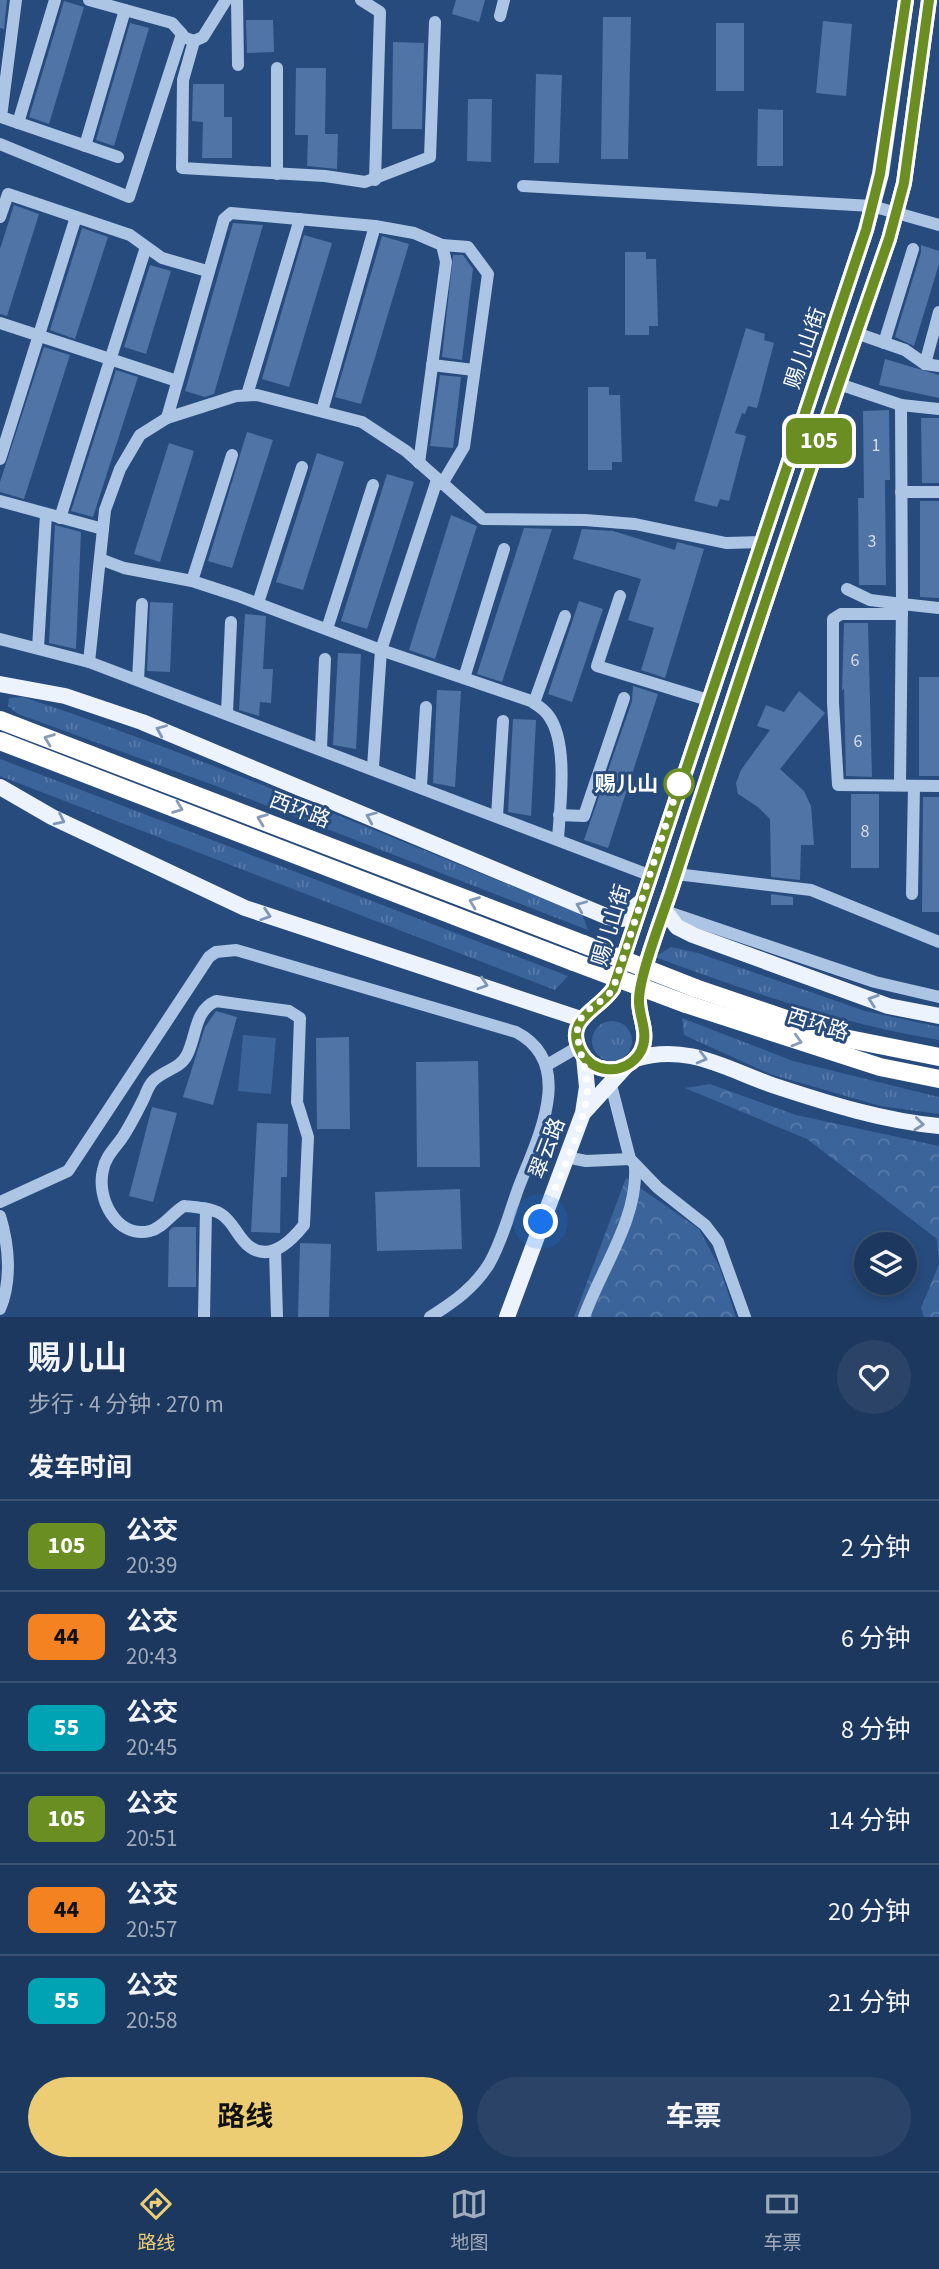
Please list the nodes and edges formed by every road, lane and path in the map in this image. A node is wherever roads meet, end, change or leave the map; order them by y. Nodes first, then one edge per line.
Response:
1 (16, 0) edge
2 (55, 0) edge
3 (89, 0) edge
4 (226, 0) edge
5 (237, 0) edge
6 (361, 0) edge
7 (504, 0) edge
8 (906, 0) edge
9 (929, 0) edge
10 (133, 8) edge
11 (499, 16) dead end
12 (435, 22) dead end
13 (181, 36) junction
14 (194, 41) junction
15 (238, 65) dead end
16 (277, 68) dead end
17 (18, 123) junction
18 (0, 145) edge
19 (85, 146) junction
20 (118, 157) dead end
21 (277, 174) junction
22 (375, 180) junction
23 (523, 186) dead end
24 (872, 206) junction
25 (896, 213) junction
26 (0, 217) edge
27 (76, 217) junction
28 (300, 219) junction
29 (939, 225) edge
30 (376, 226) junction
31 (442, 245) junction
32 (146, 247) junction
33 (913, 249) dead end
34 (207, 271) junction
35 (939, 313) edge
36 (0, 323) edge
37 (856, 333) junction
38 (39, 336) junction
39 (884, 343) junction
40 (111, 358) junction
41 (925, 364) junction
42 (432, 365) junction
43 (939, 366) edge
44 (474, 370) junction
45 (177, 381) junction
46 (839, 384) junction
47 (247, 395) junction
48 (901, 405) junction
49 (939, 409) edge
50 (322, 411) junction
51 (167, 418) junction
52 (232, 455) dead end
53 (0, 459) edge
54 (419, 463) junction
55 (302, 467) dead end
56 (440, 482) junction
57 (373, 485) dead end
58 (901, 492) junction
59 (939, 492) edge
60 (0, 501) edge
61 (46, 514) junction
62 (60, 518) junction
63 (103, 529) junction
64 (762, 542) junction
65 (504, 549) dead end
66 (100, 559) junction
67 (192, 581) junction
68 (847, 589) dead end
69 (620, 596) dead end
70 (258, 603) junction
71 (142, 604) dead end
72 (939, 608) edge
73 (902, 609) junction
74 (565, 616) dead end
75 (231, 622) dead end
76 (327, 629) junction
77 (0, 639) edge
78 (38, 648) junction
79 (380, 650) junction
80 (325, 659) dead end
81 (89, 662) junction
82 (464, 678) junction
83 (138, 680) junction
84 (0, 683) edge
85 (624, 698) dead end
86 (708, 700) junction
87 (534, 703) junction
88 (426, 706) dead end
89 (730, 707) junction
90 (227, 713) junction
91 (0, 720) edge
92 (503, 721) dead end
93 (0, 741) edge
94 (321, 748) junction
95 (373, 767) junction
96 (907, 785) junction
97 (421, 786) junction
98 (939, 786) edge
99 (0, 787) edge
100 (497, 816) junction
101 (559, 816) junction
102 (558, 839) junction
103 (649, 874) junction
104 (676, 874) junction
105 (912, 894) dead end
106 (640, 903) junction
107 (664, 911) junction
108 (939, 942) edge
109 (691, 996) junction
110 (939, 997) edge
111 (939, 1016) edge
112 (581, 1019) junction
113 (581, 1052) junction
114 (939, 1057) edge
115 (630, 1063) junction
116 (547, 1065) junction
117 (939, 1079) edge
118 (610, 1081) junction
119 (583, 1113) junction
120 (939, 1126) edge
121 (566, 1157) junction
122 (632, 1163) junction
123 (0, 1202) edge
124 (206, 1209) junction
125 (0, 1216) edge
126 (275, 1250) junction
127 (1, 1305) edge
128 (451, 1311) edge
129 (204, 1317) edge
130 (277, 1317) edge
131 (430, 1317) edge
132 (507, 1317) edge
133 (584, 1317) edge
134 (745, 1317) edge

1 - 17 street
2 - 17 street
3 - 10 street
4 - 14 street
5 - 15 street
6 - 22 street
7 - 11 street
8 - 24 main road, 赐儿山街
9 - 25 main road, 赐儿山街
10 - 13 street
10 - 19 street
12 - 22 street
13 - 14 street
13 - 18 street
14 - 21 street
16 - 21 street
17 - 19 street
19 - 20 street
21 - 22 street
23 - 24 street
24 - 25 street
24 - 64 main road, 赐儿山街
25 - 29 street
25 - 37 main road, 赐儿山街
26 - 27 street
27 - 32 street
27 - 38 street
28 - 30 street
28 - 34 street
28 - 47 street
30 - 31 street
30 - 50 street
31 - 42 street
31 - 44 street
32 - 34 street
32 - 40 street
33 - 39 street
34 - 45 street
35 - 41 street
36 - 38 street
37 - 39 street
37 - 46 main road, 赐儿山街
38 - 40 street
38 - 53 street
39 - 41 street
40 - 45 street
40 - 62 street
41 - 43 street
42 - 44 street
42 - 54 street
44 - 56 street
45 - 51 street
46 - 48 street
46 - 89 main road, 赐儿山街
47 - 50 street
47 - 51 street
48 - 49 street
48 - 58 street
50 - 54 street
51 - 63 street
52 - 67 street
54 - 56 street
55 - 70 street
56 - 64 street
56 - 79 street
57 - 76 street
58 - 59 street
58 - 73 street
60 - 61 street
61 - 62 street
61 - 78 street
62 - 63 street
63 - 66 street
64 - 86 main road, 赐儿山街
65 - 82 street
66 - 67 street
66 - 81 street
67 - 70 street
68 - 73 street
69 - 86 street
70 - 76 street
71 - 83 street
72 - 73 street
73 - 96 street
73 - 96 street
74 - 87 street
75 - 90 street
76 - 79 street
77 - 78 street
78 - 81 street
79 - 82 street
79 - 95 street
80 - 94 street
81 - 83 street
82 - 87 street
83 - 90 street
106 -> 84 main road
85 - 101 street
86 - 89 main road
86 - 103 main road, 赐儿山街
87 - 101 street
88 - 97 street
89 - 104 main road, 赐儿山街
90 - 94 street
109 -> 91 highway, 西环路, bridge
92 - 100 street
93 -> 109 highway, 西环路, bridge
94 - 95 street
95 - 97 street
96 - 98 street
96 - 105 street
97 - 100 street
99 -> 112 main road
100 - 102 street
101 - 102 street
102 - 103 street
103 - 106 main road, 赐儿山街
104 - 107 main road, 赐儿山街
104 - 108 street
106 - 112 main road, 赐儿山街
107 - 110 street
111 -> 107 main road
107 - 115 main road, 赐儿山街
109 - 114 highway, 西环路
109 -> 117 highway, 西环路
112 - 113 main road
113 - 115 main road
113 - 116 street
113 - 119 main road
115 - 118 main road
115 -> 120 main road
116 - 123 street
116 - 128 street
118 - 119 main road
118 - 122 street
119 - 121 main road, 翠云路
121 - 122 street
121 - 132 main road, 翠云路
122 - 133 street
122 - 134 street
124 - 126 street
124 - 126 street
124 - 129 street
125 - 127 street
126 - 130 street
128 - 131 street

